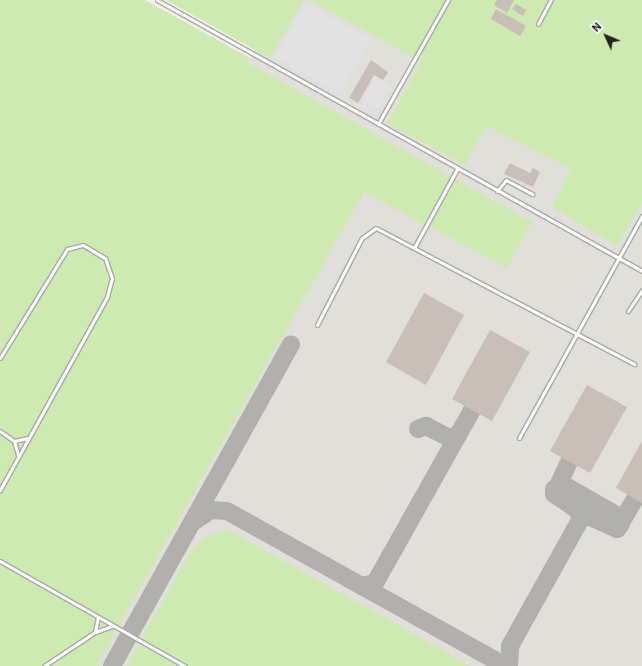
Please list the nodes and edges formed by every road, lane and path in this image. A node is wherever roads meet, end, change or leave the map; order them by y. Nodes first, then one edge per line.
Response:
1 (158, 0) edge
2 (448, 0) edge
3 (551, 0) edge
4 (538, 24) dead end
5 (378, 124) junction
6 (457, 169) junction
7 (497, 191) junction
8 (532, 194) dead end
9 (642, 216) edge
10 (414, 248) junction
11 (619, 258) junction
12 (642, 271) edge
13 (642, 290) edge
14 (628, 311) dead end
15 (317, 325) dead end
16 (576, 334) junction
17 (0, 358) edge
18 (634, 364) dead end
19 (0, 431) edge
20 (28, 438) junction
21 (519, 438) dead end
22 (14, 441) junction
23 (18, 455) junction
24 (0, 490) edge
25 (0, 562) edge
26 (98, 617) junction
27 (113, 625) junction
28 (95, 632) junction
29 (44, 666) edge
30 (185, 666) edge

1 - 5 lane
2 - 5 lane
3 - 4 lane
5 - 6 lane
6 - 7 lane
6 - 10 lane
7 - 8 lane
7 - 11 lane
9 - 11 lane
10 - 15 lane
10 - 16 lane
11 - 12 lane
11 - 16 lane
13 - 14 lane
16 - 18 lane
16 - 21 lane
17 - 20 lane
19 - 22 lane
20 - 22 lane
20 - 23 lane
22 - 23 lane
23 - 24 lane
25 - 26 lane
26 - 27 lane
26 - 28 lane
27 - 28 lane
27 - 30 lane
28 - 29 lane

